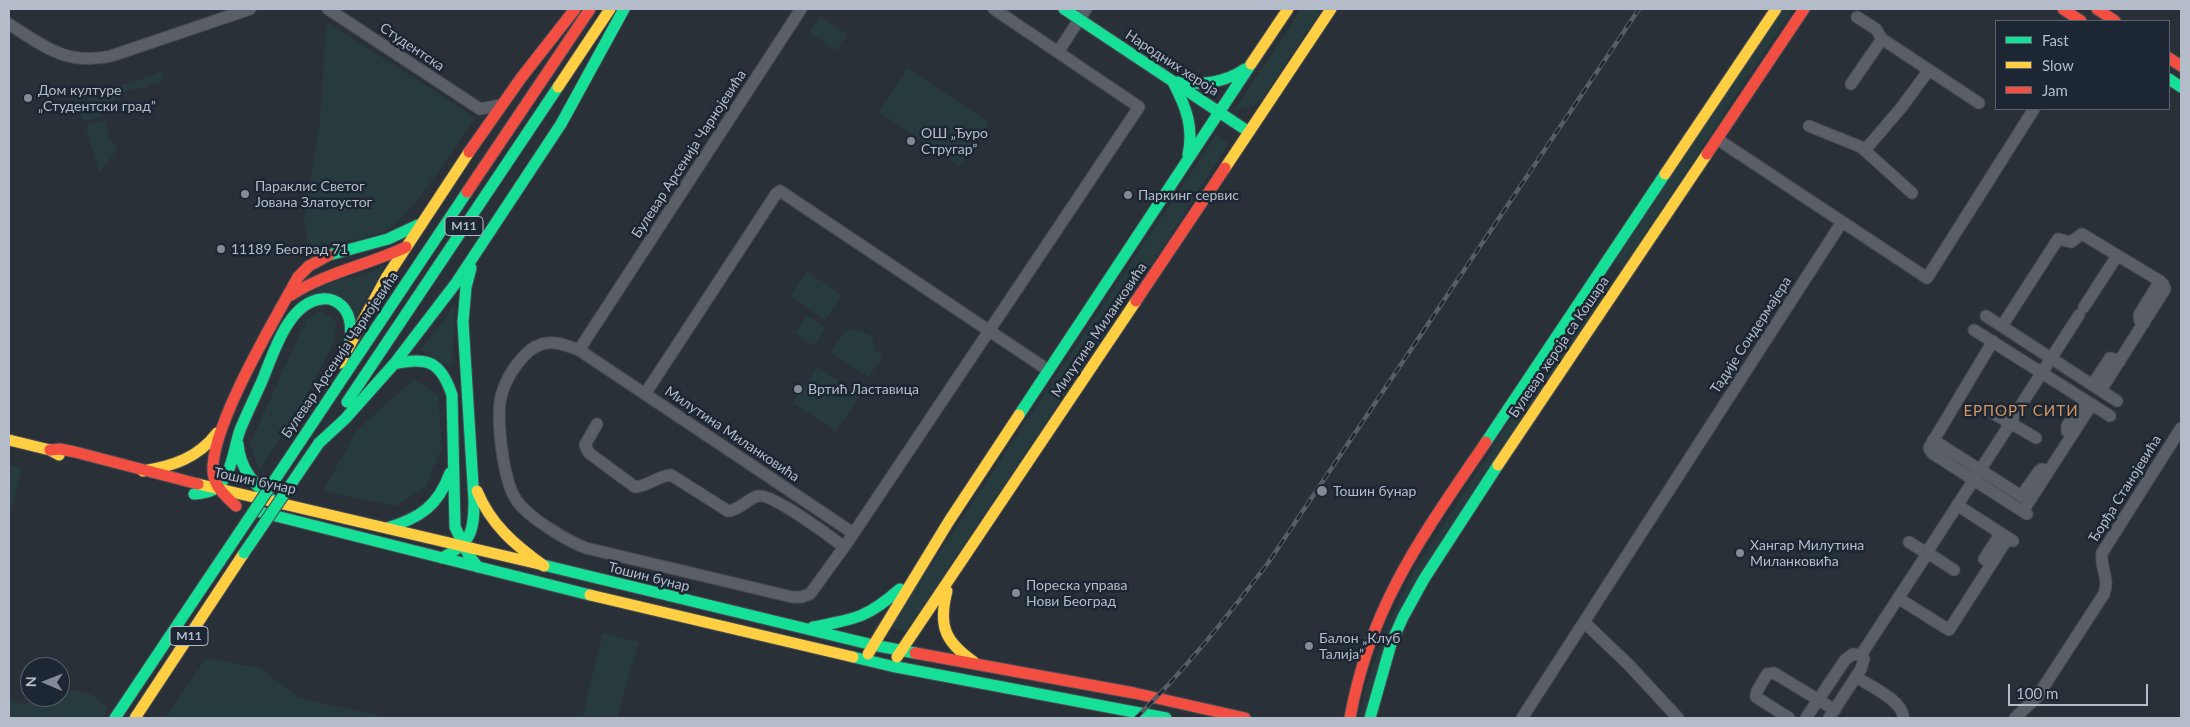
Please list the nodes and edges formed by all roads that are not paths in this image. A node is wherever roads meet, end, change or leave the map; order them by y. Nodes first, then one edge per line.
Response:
1 (248, 9) edge
2 (328, 9) edge
3 (575, 9) edge
4 (590, 9) edge
5 (610, 9) edge
6 (624, 9) edge
7 (801, 9) edge
8 (994, 9) edge
9 (1064, 9) edge
10 (1086, 9) edge
11 (1288, 9) edge
12 (1331, 9) edge
13 (1776, 9) edge
14 (1804, 9) edge
15 (2063, 9) edge
16 (2099, 9) edge
17 (1857, 17) dead end
18 (1080, 19) junction
19 (2080, 20) edge
20 (2093, 20) edge
21 (2114, 20) edge
22 (9, 24) edge
23 (1882, 39) junction
24 (1058, 52) junction
25 (2170, 59) edge
26 (1251, 64) junction
27 (2181, 66) edge
28 (1929, 70) junction
29 (2170, 79) edge
30 (1173, 82) junction
31 (1851, 84) dead end
32 (2181, 87) edge
33 (1979, 103) dead end
34 (500, 105) junction
35 (480, 109) junction
36 (2033, 110) edge
37 (1220, 112) junction
38 (1809, 126) dead end
39 (483, 131) junction
40 (1249, 132) junction
41 (1717, 139) junction
42 (1864, 150) junction
43 (1185, 164) junction
44 (1912, 193) dead end
45 (422, 222) junction
46 (1842, 222) junction
47 (406, 247) junction
48 (476, 254) junction
49 (2117, 256) junction
50 (1609, 257) junction
51 (1600, 270) junction
52 (1629, 270) junction
53 (1620, 283) junction
54 (285, 300) junction
55 (1986, 316) dead end
56 (2006, 329) junction
57 (989, 330) junction
58 (1974, 330) dead end
59 (350, 342) junction
60 (1997, 344) junction
61 (579, 350) junction
62 (2051, 358) junction
63 (394, 364) junction
64 (1048, 370) junction
65 (2042, 372) junction
66 (2097, 387) junction
67 (645, 394) junction
68 (2117, 401) dead end
69 (2089, 402) junction
70 (1989, 411) dead end
71 (228, 416) junction
72 (2110, 416) dead end
73 (2010, 423) junction
74 (597, 424) dead end
75 (2181, 428) edge
76 (306, 433) junction
77 (238, 436) junction
78 (2036, 438) dead end
79 (9, 440) edge
80 (319, 443) junction
81 (50, 450) junction
82 (453, 461) junction
83 (143, 471) junction
84 (1977, 475) junction
85 (473, 481) junction
86 (217, 488) junction
87 (194, 494) junction
88 (2026, 498) junction
89 (272, 500) junction
90 (1957, 505) junction
91 (236, 506) junction
92 (387, 528) junction
93 (853, 533) junction
94 (1909, 542) dead end
95 (463, 546) junction
96 (844, 547) junction
97 (1927, 553) junction
98 (442, 558) junction
99 (544, 566) junction
100 (478, 567) junction
101 (1954, 570) dead end
102 (912, 580) junction
103 (950, 582) junction
104 (1898, 598) junction
105 (1584, 622) junction
106 (802, 628) junction
107 (873, 645) junction
108 (901, 650) junction
109 (1861, 655) junction
110 (864, 660) junction
111 (978, 664) junction
112 (890, 666) junction
113 (1856, 677) junction
114 (1818, 700) junction
115 (1352, 705) junction
116 (1832, 714) edge
117 (1372, 716) edge
118 (115, 718) edge
119 (135, 718) edge
120 (1166, 718) edge
121 (1245, 718) edge
122 (1342, 718) edge
123 (1350, 718) edge
124 (1522, 718) edge
125 (1678, 718) edge
126 (1789, 718) edge
127 (1806, 718) edge
128 (1903, 718) edge
129 (2015, 718) edge

1 - 22 street
2 - 35 street, Студентска
3 - 34 main road
4 - 76 main road, Булевар Арсенија Чарнојевића / M11
5 - 80 main road, M11
6 - 48 main road
7 - 61 street, Булевар Арсенија Чарнојевића
8 - 24 street
9 - 18 main road, Народних хероја
10 - 18 street
11 - 26 main road, Милутина Миланковића
12 - 40 main road, Милутина Миланковића
13 - 50 main road, Булевар хероја са Кошара
14 - 41 main road, Булевар хероја са Кошара
15 - 19 main road
16 - 20 street
16 - 21 main road
17 - 23 street
18 - 24 street
18 - 30 main road, Народних хероја
23 - 28 street
23 - 31 street
24 - 57 street
25 - 27 main road
26 - 30 main road
26 - 37 main road, Милутина Миланковића
28 - 33 street
28 - 42 street
29 - 32 main road
30 - 37 main road, Народних хероја
30 - 43 main road
34 - 35 street
34 - 39 main road
35 - 39 street
36 - 46 street
37 - 40 main road, Народних хероја
37 - 43 main road, Милутина Миланковића
38 - 42 street
39 - 45 main road
40 - 103 main road, Милутина Миланковића
41 - 46 street
41 - 52 main road, Булевар хероја са Кошара
42 - 44 street
43 - 64 main road, Милутина Миланковића
45 - 47 main road
45 - 54 main road
46 - 105 street, Тадије Сондермајера
47 - 54 main road
47 - 59 main road
48 - 63 main road
48 - 85 main road
49 - 56 street
49 - 62 street
49 - 66 street
50 - 51 main road, Булевар хероја са Кошара
50 - 52 main road
51 - 53 main road
51 - 115 main road, Булевар хероја са Кошара
52 - 53 main road, Булевар хероја са Кошара
53 - 117 main road, Булевар хероја са Кошара
54 - 71 main road
55 - 56 street
56 - 60 street
56 - 62 street
57 - 64 street, Милутина Миланковића
57 - 67 street, Милутина Миланковића
57 - 93 street
58 - 60 street
59 - 76 main road
59 - 77 main road
60 - 65 street
60 - 84 street
61 - 67 street, Милутина Миланковића
61 - 96 street
62 - 65 street
62 - 66 street
63 - 80 main road
63 - 82 main road
64 - 102 main road, Милутина Миланковића
65 - 69 street
65 - 73 street
66 - 68 street
67 - 93 street, Милутина Миланковића
69 - 72 street
69 - 88 street
70 - 73 street
71 - 83 main road
71 - 86 main road
73 - 78 street
73 - 84 street
74 - 96 street
75 - 129 street, Ђорђа Станојевића
76 - 118 main road, Булевар Арсенија Чарнојевића / M11, bridge
77 - 86 main road
77 - 89 main road
79 - 81 main road, Тошин бунар
80 - 119 main road, M11, bridge
81 - 83 main road, Тошин бунар
81 - 87 main road, Тошин бунар
82 - 92 main road
82 - 95 main road
83 - 86 main road, Тошин бунар
84 - 88 street
84 - 88 street
84 - 90 street
85 - 95 main road
85 - 99 main road
86 - 87 main road
86 - 89 main road, Тошин бунар
86 - 91 main road
87 - 91 main road, Тошин бунар
89 - 92 main road, Тошин бунар
90 - 97 street
90 - 104 street
91 - 98 main road, Тошин бунар
92 - 95 main road, Тошин бунар
93 - 96 street
94 - 97 street
95 - 98 main road
95 - 99 main road, Тошин бунар
95 - 100 main road
97 - 101 street
97 - 104 street
98 - 100 main road, Тошин бунар
99 - 106 main road, Тошин бунар
100 - 110 main road, Тошин бунар
102 - 106 main road
102 - 107 main road, Милутина Миланковића
103 - 108 main road, Милутина Миланковића
103 - 111 main road
104 - 109 street
105 - 124 street, Тадије Сондермајера
105 - 125 street
106 - 107 main road, Тошин бунар
107 - 108 main road, Тошин бунар
107 - 110 main road, Милутина Миланковића
108 - 111 main road, Тошин бунар
108 - 112 main road, Милутина Миланковића
109 - 113 street
109 - 114 street
110 - 112 main road, Тошин бунар
111 - 121 main road, Тошин бунар
112 - 120 main road, Тошин бунар
113 - 116 street
113 - 128 street
114 - 116 street
114 - 126 street
114 - 127 street
115 - 122 main road
115 - 123 main road, Булевар хероја са Кошара

